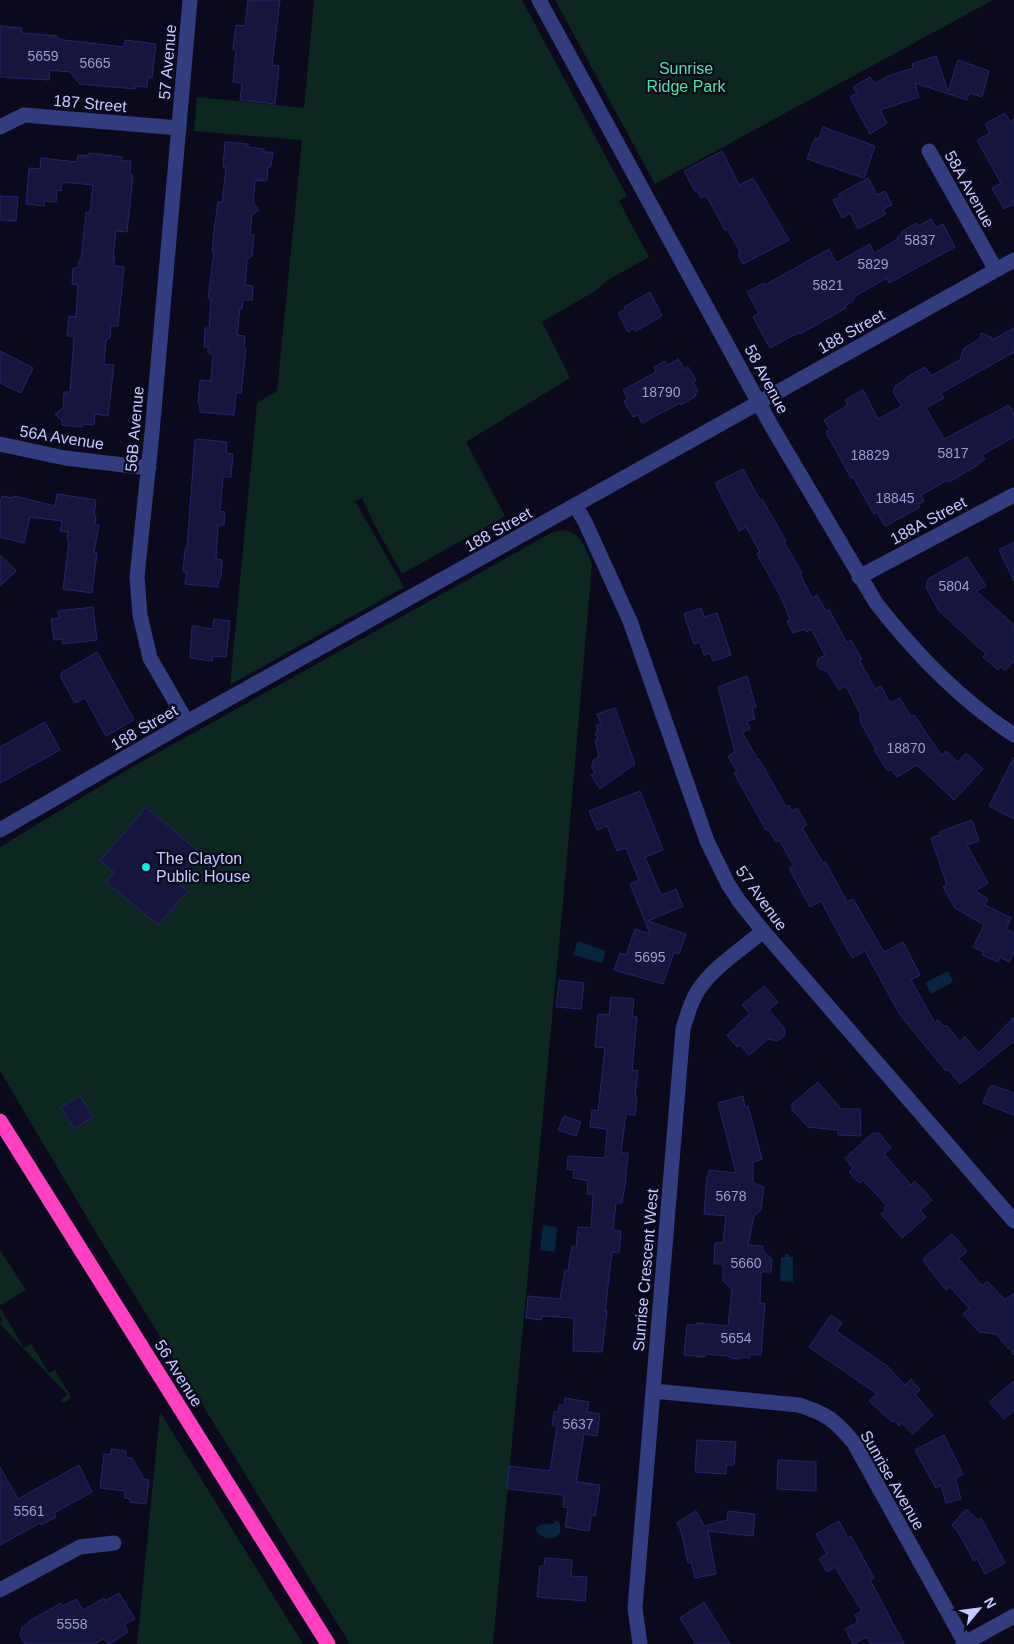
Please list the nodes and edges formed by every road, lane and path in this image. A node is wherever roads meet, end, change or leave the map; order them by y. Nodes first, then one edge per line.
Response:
1 (190, 0) edge
2 (539, 0) edge
3 (0, 127) edge
4 (179, 128) junction
5 (929, 151) dead end
6 (1014, 260) edge
7 (996, 270) junction
8 (760, 402) junction
9 (0, 444) edge
10 (149, 468) junction
11 (1014, 495) edge
12 (575, 505) junction
13 (859, 577) junction
14 (187, 722) junction
15 (1014, 735) edge
16 (0, 830) edge
17 (763, 931) junction
18 (0, 1121) edge
19 (1012, 1215) edge
20 (653, 1391) junction
21 (114, 1543) dead end
22 (0, 1590) edge
23 (1014, 1616) edge
24 (964, 1643) edge
25 (328, 1644) edge
26 (640, 1644) edge

1 - 4 street, 57 Avenue
2 - 8 street, 58 Avenue
3 - 4 street, 187 Street
4 - 10 street, 56B Avenue
5 - 7 street, 58A Avenue
6 - 7 street, 188 Street
7 - 8 street, 188 Street
8 - 12 street, 188 Street
8 - 13 street, 58 Avenue
9 - 10 street, 56A Avenue
10 - 14 street, 56B Avenue
11 - 13 street, 188A Street
12 - 14 street, 188 Street
12 - 17 street, 57 Avenue
13 - 15 street, 58 Avenue
14 - 16 street, 188 Street
17 - 19 street, 57 Avenue
17 - 20 street, Sunrise Crescent West
18 - 25 highway, 56 Avenue
20 - 24 street, Sunrise Avenue
20 - 26 street, Sunrise Crescent West
21 - 22 street
23 - 24 street

